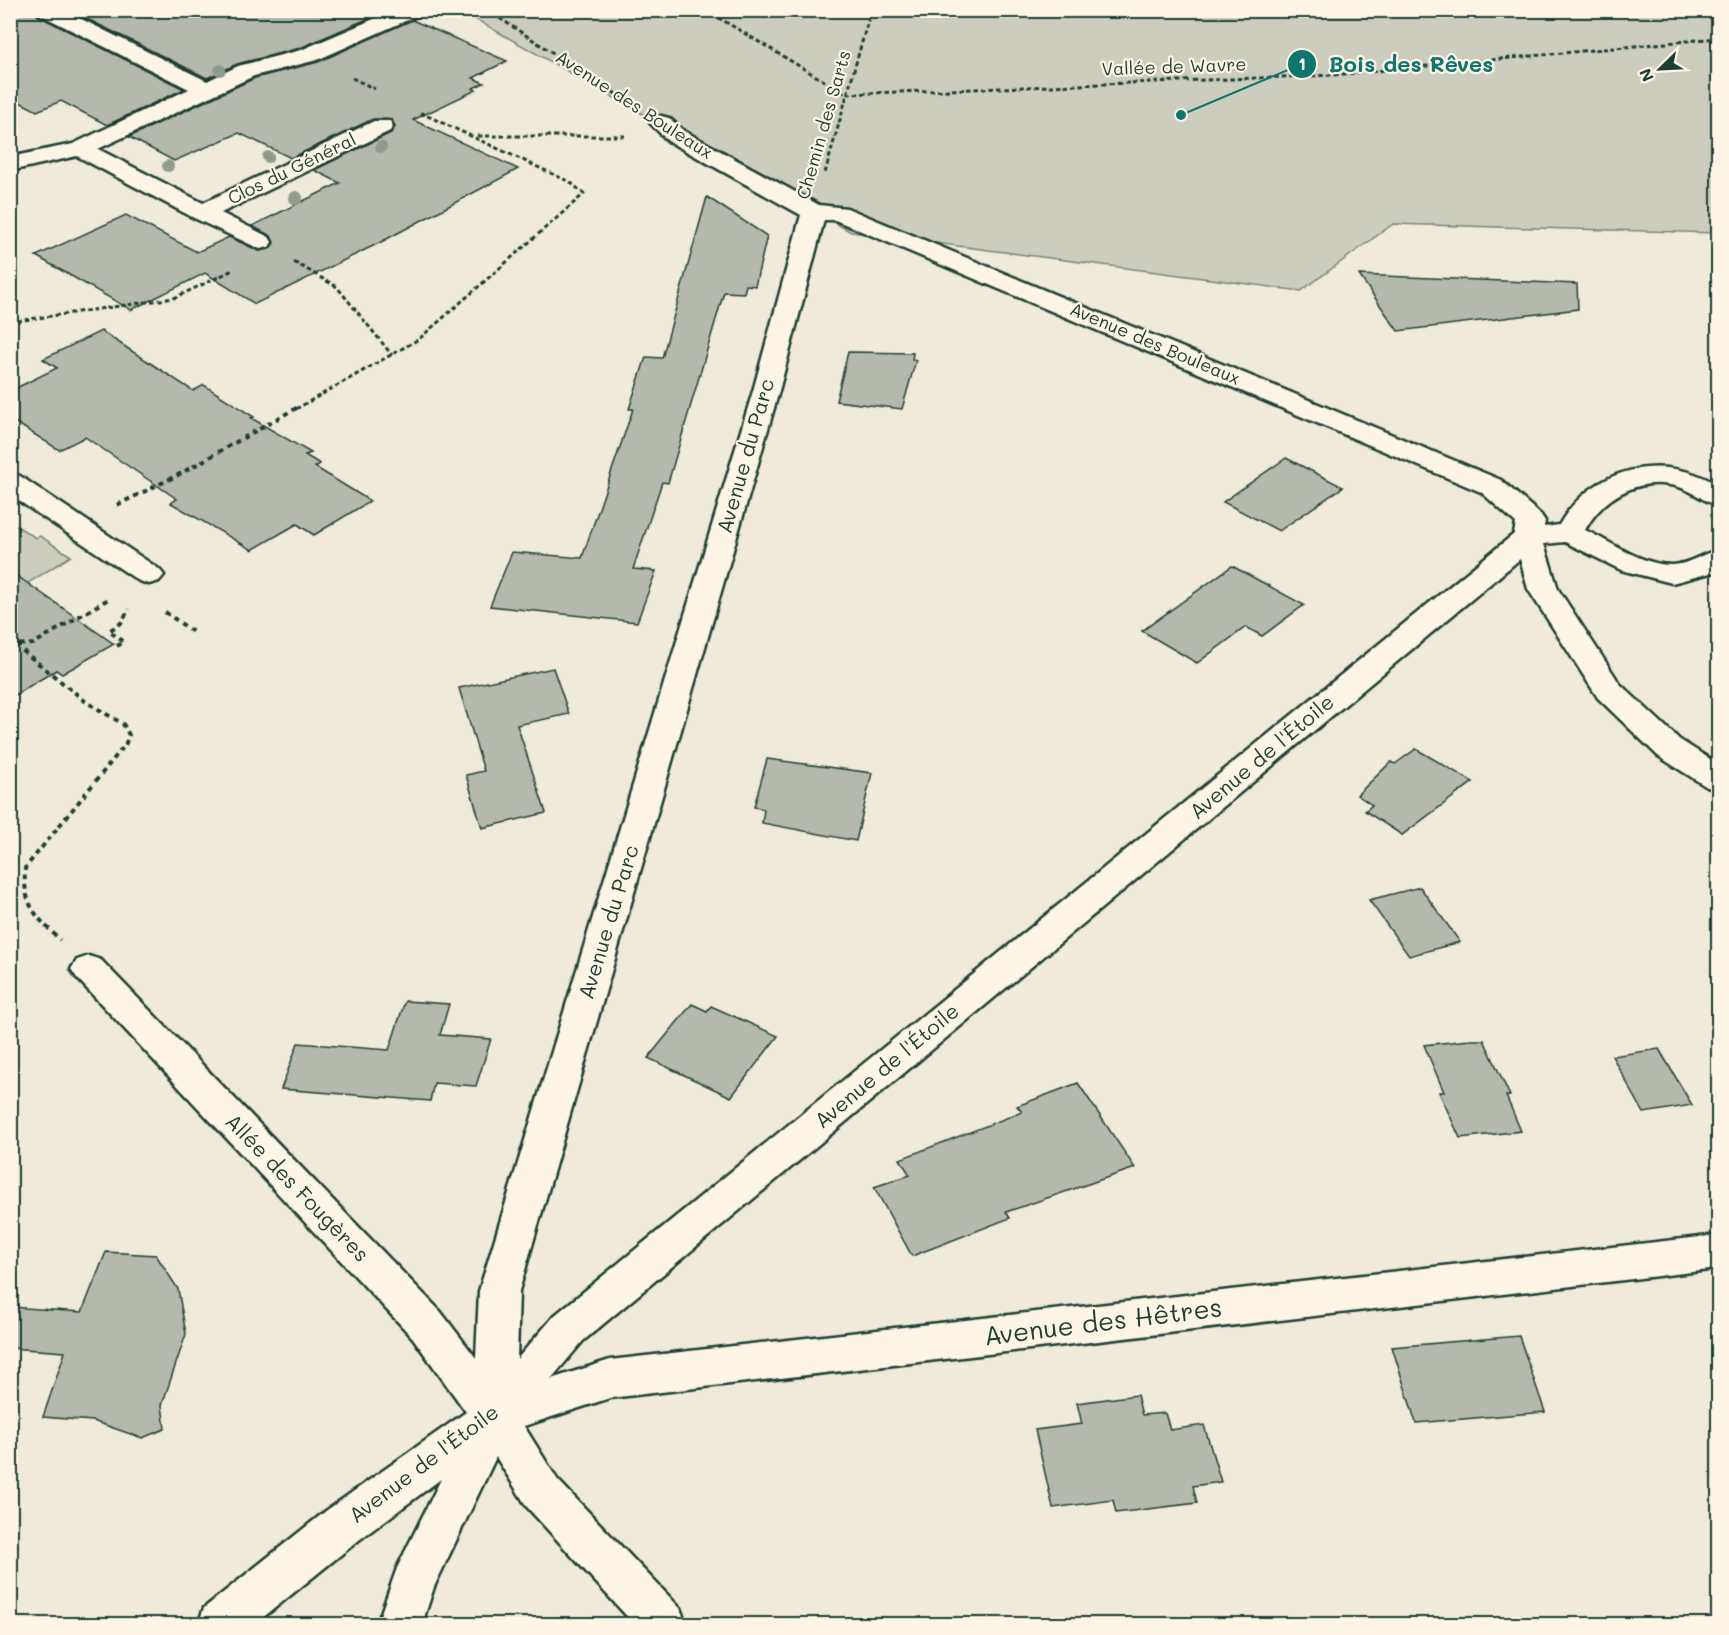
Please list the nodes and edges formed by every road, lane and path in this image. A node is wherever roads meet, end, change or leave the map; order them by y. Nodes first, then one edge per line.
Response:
1 (46, 10) edge
2 (414, 10) edge
3 (487, 10) edge
4 (697, 10) edge
5 (871, 10) edge
6 (1719, 39) edge
7 (309, 55) junction
8 (206, 89) junction
9 (383, 93) dead end
10 (846, 94) junction
11 (415, 110) dead end
12 (382, 126) dead end
13 (668, 130) junction
14 (474, 136) junction
15 (80, 149) junction
16 (10, 164) edge
17 (814, 212) junction
18 (202, 213) junction
19 (267, 246) junction
20 (10, 322) edge
21 (392, 355) junction
22 (10, 482) edge
23 (1719, 497) edge
24 (76, 526) junction
25 (1569, 533) junction
26 (1528, 537) junction
27 (1719, 559) edge
28 (150, 574) junction
29 (17, 643) junction
30 (10, 645) edge
31 (117, 646) dead end
32 (1719, 779) edge
33 (89, 969) joint
34 (1719, 1252) edge
35 (494, 1416) junction
36 (220, 1624) edge
37 (400, 1624) edge
38 (664, 1624) edge

1 - 8 street
2 - 7 street
3 - 13 path, Avenue des Bouleaux
4 - 10 path
5 - 10 path, Chemin des Sarts
6 - 10 path, Vallée de Wavre
7 - 8 street
7 - 9 path
8 - 15 street
10 - 17 path, Chemin des Sarts
11 - 14 path
12 - 18 street, Clos du Général
13 - 14 path
13 - 17 street, Avenue des Bouleaux
14 - 21 path
15 - 16 street
15 - 18 street, Clos du Général
17 - 26 street, Avenue des Bouleaux
17 - 35 street, Avenue du Parc
18 - 19 street, Clos du Général
19 - 20 path
19 - 21 path
21 - 24 path
22 - 24 street
23 - 25 street
24 - 28 street
25 - 26 street
25 - 27 street
26 - 32 street, Avenue des Bouleaux
26 - 35 street, Avenue de l'Étoile
28 - 29 path
28 - 31 path
29 - 30 path
29 - 33 path
33 - 35 street, Allée des Fougères
34 - 35 street, Avenue des Hêtres
35 - 36 street, Avenue de l'Étoile
35 - 37 street, Avenue du Parc
35 - 38 street, Allée des Fougères

